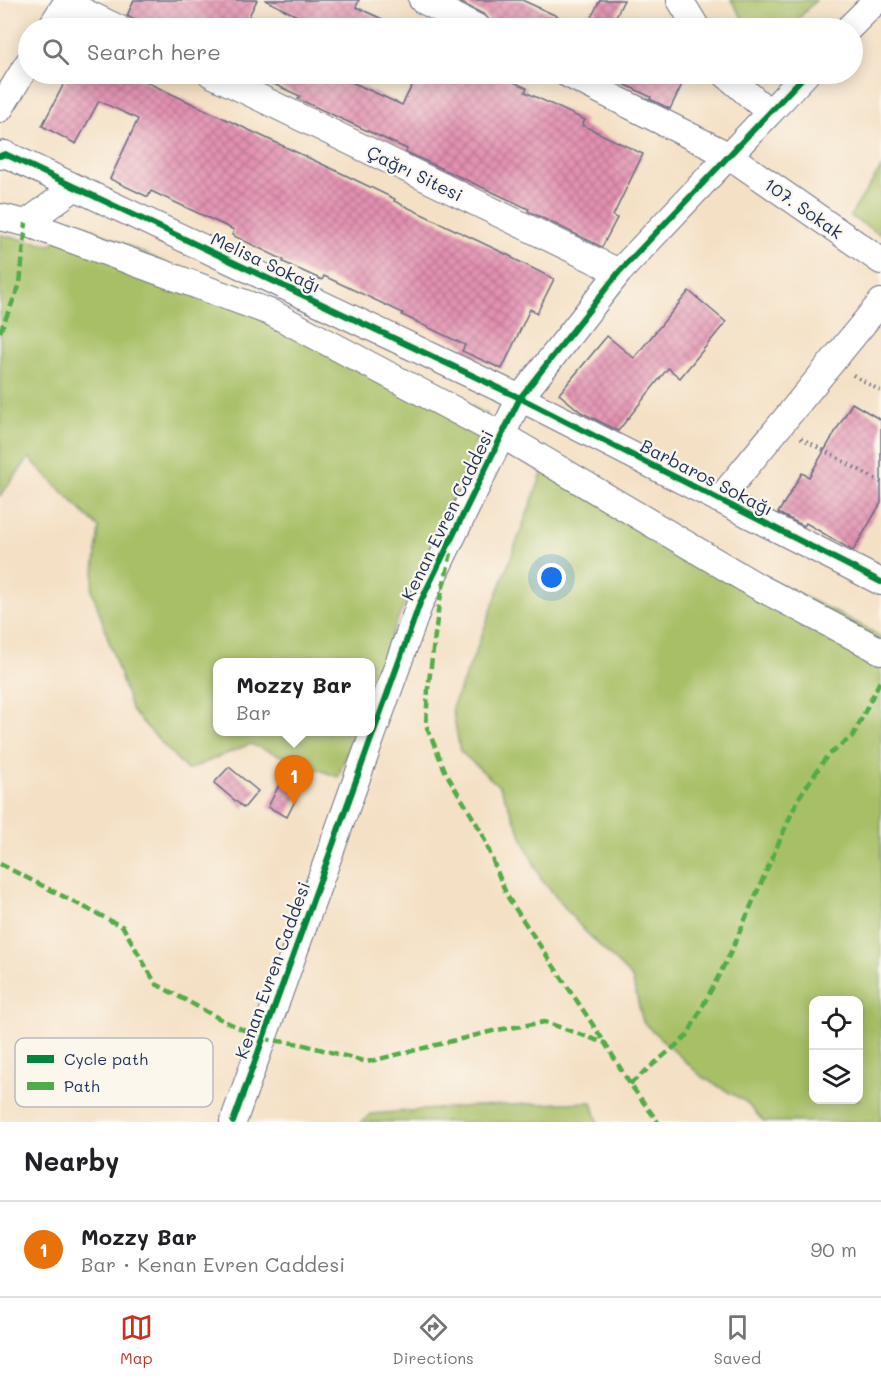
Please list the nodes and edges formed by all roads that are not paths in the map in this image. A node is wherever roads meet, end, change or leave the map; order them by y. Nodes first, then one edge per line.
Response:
1 (422, 0) edge
2 (680, 0) edge
3 (877, 0) edge
4 (67, 2) edge
5 (57, 18) edge
6 (98, 18) edge
7 (458, 18) edge
8 (691, 18) edge
9 (859, 18) edge
10 (18, 79) edge
11 (232, 84) edge
12 (587, 84) edge
13 (737, 84) edge
14 (796, 84) edge
15 (0, 109) edge
16 (769, 112) junction
17 (2, 149) edge
18 (728, 155) junction
19 (74, 188) junction
20 (0, 217) edge
21 (26, 223) junction
22 (881, 261) edge
23 (619, 272) junction
24 (881, 302) edge
25 (520, 398) junction
26 (502, 435) junction
27 (719, 500) junction
28 (881, 582) edge
29 (881, 651) edge
30 (375, 728) edge
31 (372, 736) edge
32 (233, 1122) edge

1 - 7 street
2 - 8 street
3 - 9 street
4 - 5 street
4 - 6 street
10 - 15 street
11 - 23 street, Çağrı Sitesi
12 - 18 street
13 - 16 street
14 - 16 street, Kenan Evren Caddesi
16 - 18 street, Kenan Evren Caddesi
17 - 19 street, Melisa Sokağı
18 - 22 street, 107. Sokak
18 - 23 street, Kenan Evren Caddesi
19 - 21 street
19 - 25 street, Melisa Sokağı
20 - 21 street
21 - 26 street
23 - 25 street, Kenan Evren Caddesi
24 - 27 street
25 - 26 street, Kenan Evren Caddesi
25 - 27 street, Barbaros Sokağı
26 - 29 street
26 - 30 street, Kenan Evren Caddesi
27 - 28 street, Barbaros Sokağı
31 - 32 street, Kenan Evren Caddesi

